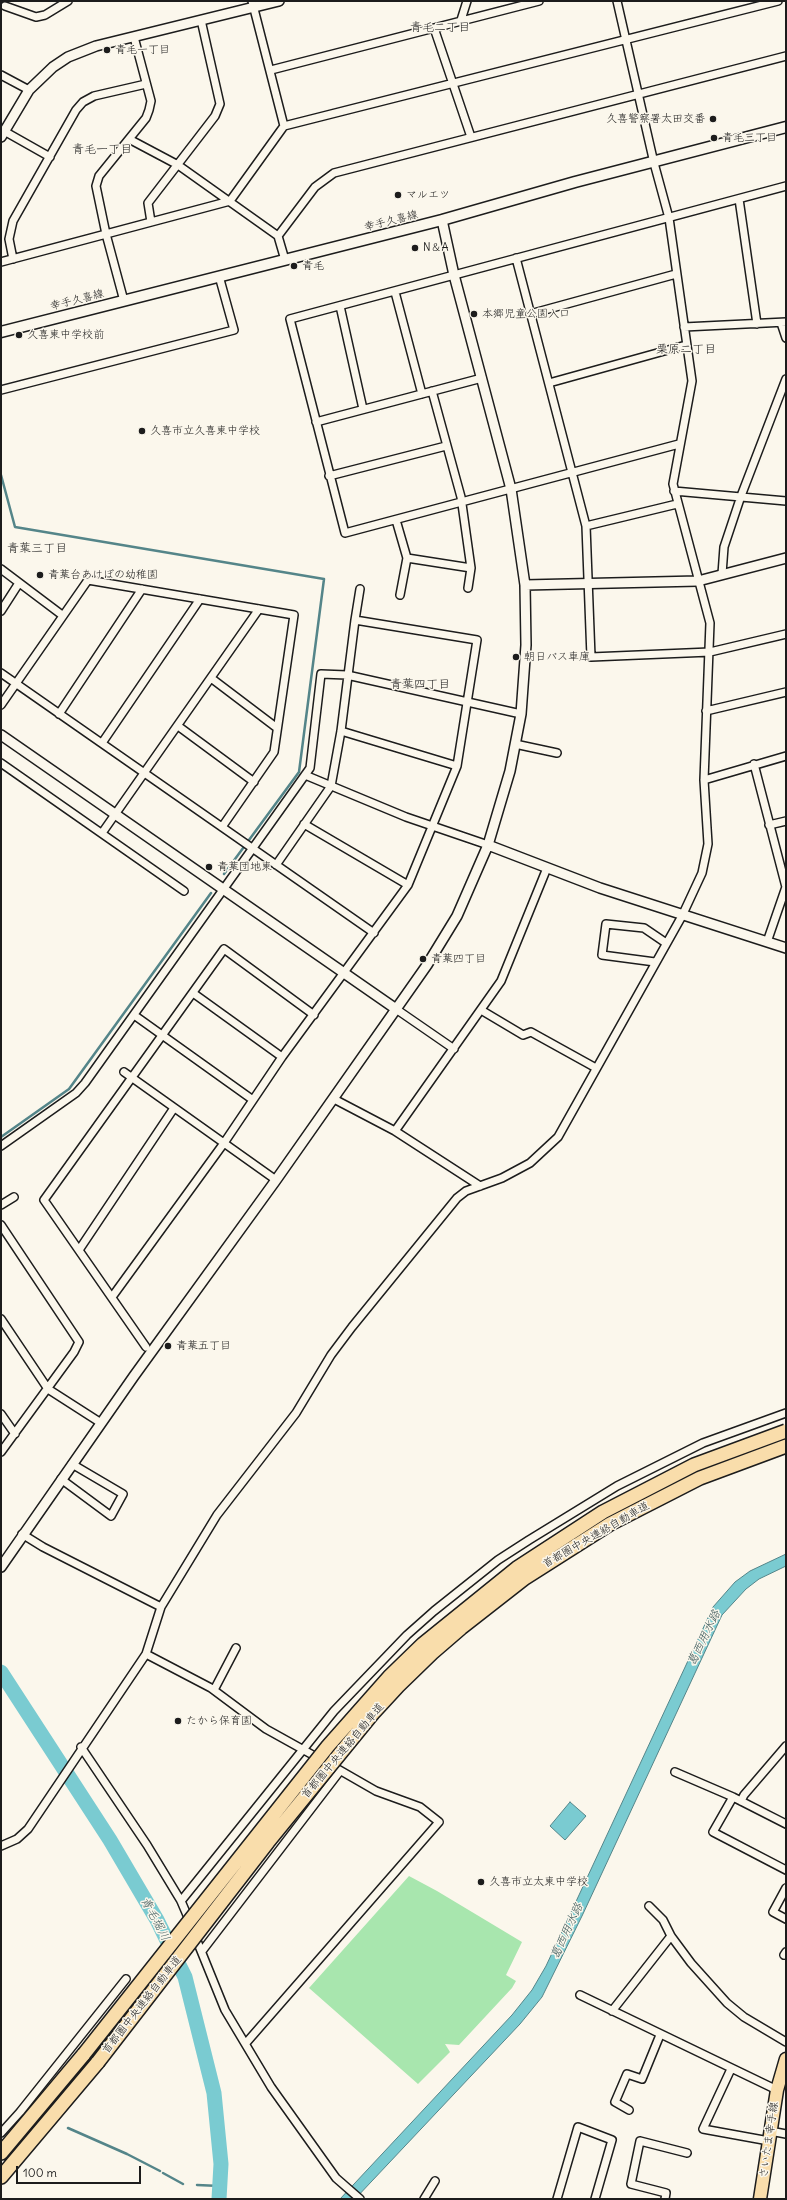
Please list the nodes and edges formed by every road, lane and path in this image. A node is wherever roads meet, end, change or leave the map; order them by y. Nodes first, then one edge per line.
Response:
1 (68, 1) edge
2 (279, 1) edge
3 (467, 1) edge
4 (539, 1) edge
5 (618, 1) edge
6 (778, 1) edge
7 (253, 4) edge
8 (5, 6) dead end
9 (201, 20) junction
10 (461, 20) junction
11 (434, 28) junction
12 (134, 37) junction
13 (626, 39) junction
14 (786, 56) edge
15 (271, 70) junction
16 (1, 75) edge
17 (146, 84) junction
18 (454, 84) junction
19 (29, 90) junction
20 (638, 95) junction
21 (284, 126) junction
22 (786, 127) edge
23 (3, 134) edge
24 (471, 138) junction
25 (129, 139) junction
26 (50, 157) junction
27 (654, 163) junction
28 (178, 165) junction
29 (786, 186) edge
30 (739, 199) junction
31 (230, 202) junction
32 (669, 218) junction
33 (442, 220) junction
34 (152, 222) junction
35 (106, 234) junction
36 (278, 236) junction
37 (516, 258) junction
38 (14, 259) junction
39 (285, 260) junction
40 (1, 262) edge
41 (676, 274) junction
42 (454, 275) junction
43 (219, 276) junction
44 (395, 292) junction
45 (124, 301) junction
46 (340, 306) junction
47 (530, 314) junction
48 (784, 322) edge
49 (757, 324) junction
50 (684, 327) junction
51 (1, 332) edge
52 (786, 338) edge
53 (686, 345) junction
54 (482, 378) junction
55 (786, 379) edge
56 (549, 383) junction
57 (1, 390) edge
58 (432, 391) junction
59 (422, 394) junction
60 (783, 396) edge
61 (364, 409) junction
62 (316, 422) junction
63 (679, 444) junction
64 (446, 446) junction
65 (571, 472) junction
66 (329, 476) junction
67 (511, 490) junction
68 (674, 491) junction
69 (741, 496) junction
70 (786, 501) edge
71 (462, 502) junction
72 (677, 504) junction
73 (396, 520) junction
74 (586, 526) junction
75 (407, 558) junction
76 (786, 558) edge
77 (471, 568) junction
78 (1, 569) edge
79 (722, 574) junction
80 (698, 581) junction
81 (19, 583) junction
82 (589, 584) junction
83 (525, 586) junction
84 (468, 588) dead end
85 (142, 589) junction
86 (360, 589) dead end
87 (400, 596) dead end
88 (200, 599) junction
89 (259, 609) junction
90 (1, 611) edge
91 (62, 615) junction
92 (355, 620) junction
93 (786, 634) edge
94 (710, 652) junction
95 (1, 673) edge
96 (347, 675) junction
97 (211, 678) junction
98 (16, 684) junction
99 (786, 692) edge
100 (467, 703) junction
101 (1, 705) edge
102 (706, 711) junction
103 (59, 714) junction
104 (521, 714) junction
105 (178, 726) junction
106 (277, 728) junction
107 (341, 731) junction
108 (1, 735) edge
109 (102, 743) junction
110 (515, 744) junction
111 (558, 753) dead end
112 (786, 756) edge
113 (1, 763) edge
114 (754, 764) junction
115 (457, 766) junction
116 (145, 772) junction
117 (305, 775) junction
118 (704, 780) junction
119 (254, 782) junction
120 (331, 786) junction
121 (115, 814) junction
122 (786, 821) edge
123 (304, 824) junction
124 (770, 825) junction
125 (434, 826) junction
126 (222, 827) junction
127 (102, 833) junction
128 (488, 845) junction
129 (252, 849) junction
130 (276, 865) junction
131 (547, 868) junction
132 (408, 885) junction
133 (786, 887) edge
134 (224, 889) junction
135 (184, 892) dead end
136 (682, 916) junction
137 (374, 933) junction
138 (768, 942) junction
139 (666, 943) junction
140 (786, 948) edge
141 (655, 962) junction
142 (345, 974) junction
143 (193, 993) junction
144 (396, 1009) junction
145 (482, 1010) junction
146 (134, 1015) junction
147 (314, 1015) junction
148 (162, 1036) junction
149 (454, 1049) junction
150 (282, 1057) junction
151 (596, 1068) junction
152 (124, 1072) dead end
153 (132, 1078) junction
154 (334, 1099) junction
155 (253, 1100) junction
156 (174, 1108) junction
157 (395, 1131) junction
158 (224, 1143) junction
159 (1, 1146) edge
160 (276, 1180) junction
161 (480, 1186) junction
162 (14, 1196) dead end
163 (1, 1205) edge
164 (1, 1225) edge
165 (79, 1250) junction
166 (112, 1297) junction
167 (1, 1319) edge
168 (146, 1347) dead end
169 (48, 1389) junction
170 (786, 1413) edge
171 (1, 1414) edge
172 (101, 1423) junction
173 (786, 1431) edge
174 (15, 1434) junction
175 (786, 1446) edge
176 (1, 1452) edge
177 (72, 1464) junction
178 (61, 1479) junction
179 (22, 1534) junction
180 (1, 1567) edge
181 (161, 1607) junction
182 (236, 1648) dead end
183 (146, 1654) junction
184 (214, 1690) junction
185 (786, 1746) edge
186 (80, 1748) junction
187 (302, 1749) junction
188 (340, 1771) junction
189 (675, 1772) dead end
190 (733, 1797) junction
191 (741, 1801) junction
192 (786, 1824) edge
193 (1, 1846) edge
194 (786, 1870) edge
195 (786, 1888) edge
196 (181, 1902) junction
197 (649, 1906) dead end
198 (786, 1919) edge
199 (671, 1936) junction
200 (202, 1951) junction
201 (126, 1980) dead end
202 (580, 1995) dead end
203 (612, 2011) junction
204 (660, 2035) junction
205 (786, 2042) edge
206 (246, 2043) junction
207 (786, 2059) edge
208 (731, 2069) junction
209 (777, 2090) junction
210 (629, 2110) dead end
211 (1, 2133) edge
212 (786, 2134) edge
213 (769, 2136) junction
214 (1, 2153) edge
215 (687, 2153) dead end
216 (1, 2177) edge
217 (436, 2182) dead end
218 (360, 2199) edge
219 (424, 2199) edge
220 (556, 2199) edge
221 (595, 2199) edge
222 (665, 2199) edge
223 (760, 2199) edge

1 - 8 street
2 - 7 street
3 - 10 street
4 - 10 street
5 - 13 street
6 - 13 street
7 - 9 street
7 - 15 street
9 - 12 street
9 - 28 street
10 - 11 street
11 - 15 street
11 - 18 street
12 - 17 street
12 - 19 street
13 - 18 street
13 - 20 street
14 - 20 street
15 - 21 street
16 - 19 street
17 - 25 street
17 - 26 street
18 - 21 street
18 - 24 street
19 - 23 street
20 - 24 street
20 - 27 street
21 - 31 street
22 - 27 main road, 幸手久喜線
23 - 26 street
24 - 36 street
25 - 28 street
25 - 35 street
26 - 38 street
27 - 32 street
27 - 33 main road, 幸手久喜線
28 - 31 street
28 - 34 street
29 - 30 street
30 - 32 street
30 - 49 street
31 - 34 street
31 - 36 street
32 - 37 street
32 - 41 street
33 - 39 main road, 幸手久喜線
33 - 42 street
34 - 35 street
35 - 38 street
35 - 45 street
36 - 39 street
37 - 42 street
37 - 47 street
38 - 40 street
39 - 43 main road, 幸手久喜線
41 - 47 street
41 - 50 street
42 - 44 street
42 - 54 street
43 - 45 main road, 幸手久喜線
43 - 57 street
44 - 46 street
44 - 59 street
45 - 51 main road, 幸手久喜線
46 - 61 street
46 - 62 street
47 - 56 street
48 - 49 street
48 - 52 street
49 - 50 street
50 - 53 street
53 - 56 street
53 - 63 street
54 - 58 street
54 - 67 street
55 - 60 street
56 - 65 street
58 - 59 street
58 - 64 street
59 - 61 street
60 - 69 street
61 - 62 street
62 - 66 street
63 - 65 street
63 - 68 street
64 - 66 street
64 - 71 street
65 - 67 street
65 - 74 street
66 - 73 street
67 - 71 street
67 - 83 street
68 - 69 street
68 - 72 street
69 - 70 street
69 - 79 street
71 - 73 street
71 - 77 street
72 - 74 street
72 - 80 street
73 - 75 street
74 - 82 street
75 - 77 street
75 - 87 street
76 - 79 street
77 - 84 street
78 - 81 street
79 - 80 street
80 - 82 street
80 - 94 street
81 - 90 street
81 - 91 street
82 - 83 street
82 - 94 street
83 - 104 street
85 - 88 street
85 - 91 street
85 - 103 street
86 - 92 street
88 - 89 street
88 - 109 street
89 - 97 street
89 - 106 street
91 - 98 street
92 - 96 street
92 - 100 street
93 - 94 street
94 - 102 street
95 - 98 street
96 - 100 street
96 - 107 street
96 - 117 street
97 - 105 street
97 - 106 street
98 - 101 street
98 - 103 street
99 - 102 street
100 - 104 street
100 - 115 street
102 - 118 street
103 - 109 street
104 - 110 street
105 - 116 street
105 - 119 street
106 - 119 street
107 - 115 street
107 - 120 street
108 - 121 street
109 - 116 street
110 - 111 street
110 - 128 street
112 - 114 street
113 - 127 street
114 - 118 street
114 - 124 street
115 - 125 street
116 - 121 street
116 - 126 street
117 - 120 street
117 - 129 street
118 - 136 street
119 - 126 street
120 - 123 street
120 - 125 street
121 - 127 street
121 - 134 street
122 - 124 street
123 - 130 street
123 - 132 street
124 - 133 street
125 - 128 street
125 - 132 street
126 - 129 street
127 - 135 street
128 - 131 street
128 - 144 street
129 - 130 street
129 - 134 street
130 - 137 street
131 - 136 street
131 - 145 street
132 - 137 street
133 - 138 street
134 - 142 street
134 - 146 street
136 - 138 street
136 - 139 street
137 - 142 street
138 - 140 street
139 - 141 street
139 - 141 street
141 - 151 street
142 - 144 street
142 - 147 street
143 - 147 street
143 - 148 street
143 - 150 street
144 - 149 street
144 - 154 street
145 - 149 street
145 - 151 street
146 - 148 street
146 - 159 street
147 - 150 street
148 - 153 street
148 - 155 street
149 - 157 street
150 - 155 street
151 - 161 street
152 - 153 street
153 - 156 street
153 - 165 street
154 - 157 street
154 - 160 street
155 - 158 street
156 - 158 street
156 - 165 street
157 - 161 street
158 - 160 street
158 - 166 street
160 - 172 street
161 - 181 street
162 - 163 street
164 - 169 street
165 - 166 street
166 - 168 street
167 - 169 street
169 - 172 street
169 - 174 street
170 - 187 street
171 - 174 street
172 - 177 street
173 - 214 highway, 首都圏中央連絡自動車道, bridge
174 - 176 street
175 - 216 highway, 首都圏中央連絡自動車道, bridge
177 - 178 street
177 - 178 street
178 - 179 street
179 - 180 street
179 - 181 street
181 - 183 street
182 - 184 street
183 - 184 street
183 - 186 street
184 - 187 street
185 - 191 street
186 - 193 street
186 - 196 street
187 - 188 street
187 - 196 street
188 - 200 street
188 - 206 street
189 - 190 street
190 - 191 street
190 - 194 street
191 - 192 street
195 - 198 street
196 - 200 street
197 - 199 street
199 - 203 street
199 - 205 street
200 - 206 street
201 - 211 street
202 - 203 street
203 - 204 street
204 - 208 street
204 - 210 street
206 - 218 street
207 - 209 main road, さいたま幸手線
208 - 209 street
208 - 213 street
209 - 213 main road, さいたま幸手線
212 - 213 street
213 - 223 main road, さいたま幸手線
215 - 222 street
217 - 219 street
220 - 221 street

